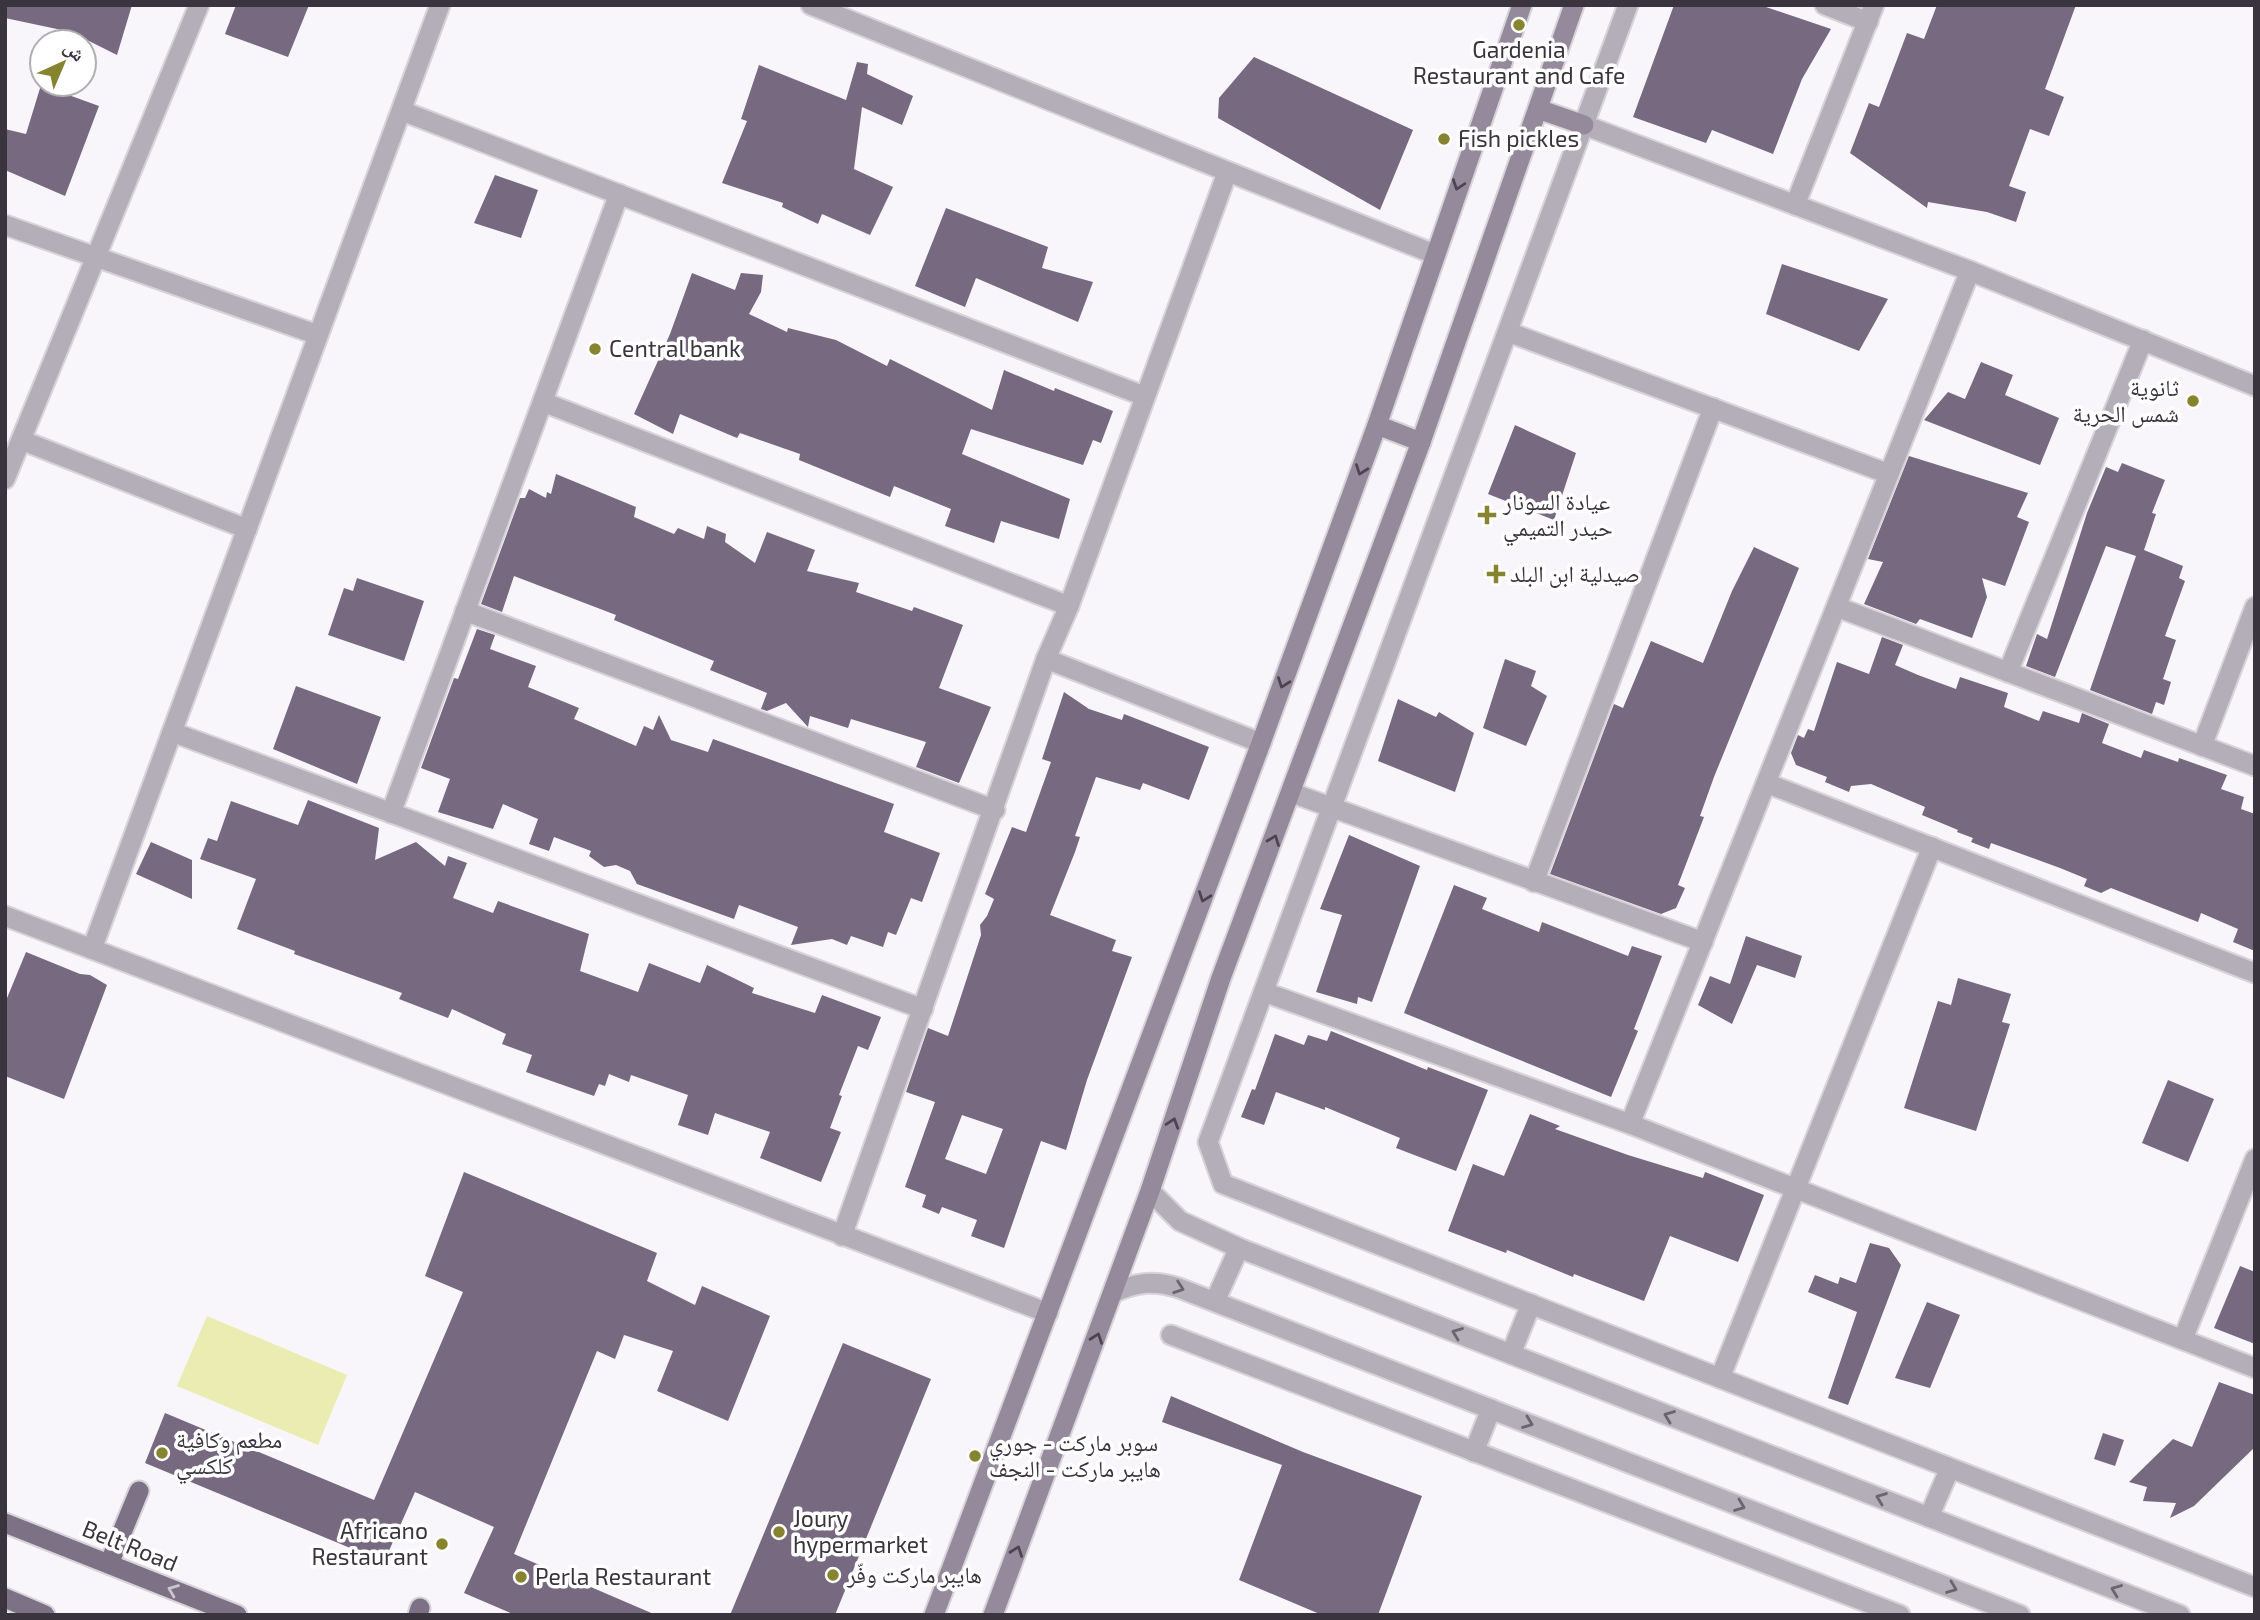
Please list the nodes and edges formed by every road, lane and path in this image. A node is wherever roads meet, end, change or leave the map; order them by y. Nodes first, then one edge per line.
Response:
1 (200, 5) edge
2 (440, 5) edge
3 (811, 5) edge
4 (1522, 5) edge
5 (1574, 5) edge
6 (1628, 5) edge
7 (1825, 5) edge
8 (1871, 14) edge
9 (1538, 109) junction
10 (402, 111) junction
11 (1584, 125) junction
12 (1227, 173) junction
13 (620, 194) junction
14 (1795, 205) junction
15 (5, 225) edge
16 (1434, 254) junction
17 (96, 258) junction
18 (1970, 271) junction
19 (1508, 332) junction
20 (318, 335) junction
21 (2143, 340) junction
22 (2255, 386) edge
23 (1144, 396) junction
24 (543, 402) junction
25 (1713, 408) junction
26 (1377, 425) junction
27 (21, 440) junction
28 (1422, 442) junction
29 (1889, 474) junction
30 (5, 479) edge
31 (247, 528) junction
32 (1069, 606) junction
33 (1837, 607) junction
34 (2255, 607) edge
35 (466, 611) junction
36 (1046, 659) junction
37 (2008, 672) junction
38 (172, 732) junction
39 (1261, 743) junction
40 (2202, 746) junction
41 (2255, 766) edge
42 (1766, 783) junction
43 (1293, 793) junction
44 (1332, 807) junction
45 (995, 810) junction
46 (391, 813) junction
47 (1932, 847) junction
48 (1534, 881) junction
49 (5, 916) edge
50 (1703, 942) junction
51 (92, 949) junction
52 (2255, 973) edge
53 (1264, 992) junction
54 (923, 1009) junction
55 (1630, 1124) junction
56 (2255, 1159) edge
57 (1798, 1189) junction
58 (1150, 1191) junction
59 (842, 1236) junction
60 (1239, 1248) junction
61 (1113, 1293) junction
62 (1214, 1301) junction
63 (1531, 1304) junction
64 (1048, 1313) junction
65 (1171, 1335) dead end
66 (2182, 1339) junction
67 (1511, 1354) junction
68 (2255, 1368) edge
69 (1720, 1378) junction
70 (1491, 1409) junction
71 (1474, 1452) junction
72 (1950, 1468) junction
73 (139, 1491) dead end
74 (1929, 1517) junction
75 (5, 1523) edge
76 (109, 1564) junction
77 (2255, 1587) edge
78 (5, 1598) edge
79 (1980, 1607) edge
80 (45, 1615) edge
81 (237, 1615) edge
82 (934, 1615) edge
83 (993, 1615) edge
84 (1900, 1615) edge
85 (2020, 1615) edge
86 (2180, 1615) edge

1 - 17 street
2 - 10 street
3 - 12 street
4 -> 16 main road
5 - 9 main road
6 - 11 street
7 - 8 street
8 - 14 street
9 - 11 main road
9 - 28 main road
10 - 13 street
10 - 20 street
11 - 14 street
11 - 19 street
12 - 16 street
12 - 23 street
13 - 23 street
13 - 24 street
14 - 18 street
15 - 17 street
16 - 26 main road
17 - 20 street
17 - 27 street
18 - 21 street
18 - 29 street
19 - 25 street
19 - 44 street
20 - 31 street
21 - 22 street
21 - 37 street
23 - 32 street
24 - 32 street
24 - 35 street
25 - 29 street
25 - 48 street
26 - 28 main road
26 -> 39 main road
27 - 30 street
27 - 31 street
28 - 43 main road
29 - 33 street
31 - 38 street
32 - 36 street
33 - 37 street
33 - 42 street
34 - 40 street
35 - 45 street
35 - 46 street
36 - 39 street
36 - 45 street
37 - 40 street
38 - 46 street
38 - 51 street
39 -> 64 main road
40 - 41 street
42 - 47 street
42 - 50 street
43 - 44 street
58 -> 43 main road
44 - 48 street
44 - 53 street
45 - 54 street
46 - 54 street
47 - 52 street
47 - 57 street
48 - 50 street
49 - 51 street
50 - 55 street
51 - 59 street
53 - 55 street
53 - 63 street
54 - 59 street
55 - 57 street
56 - 66 street
57 - 66 street
57 - 69 street
58 - 60 street
58 - 61 main road
59 - 64 street
60 - 62 street
67 -> 60 street
61 -> 62 street
83 -> 61 main road
62 - 70 street
63 - 67 street
63 - 69 street
64 - 82 main road
65 - 71 street
66 - 68 street
74 -> 67 street
69 - 72 street
70 - 71 street
70 -> 79 street
71 - 84 street
72 - 74 street
72 - 77 street
73 - 76 main road
86 -> 74 street
75 - 76 main road, Belt Road
81 -> 76 main road, Belt Road
78 - 80 main road
79 - 85 street

